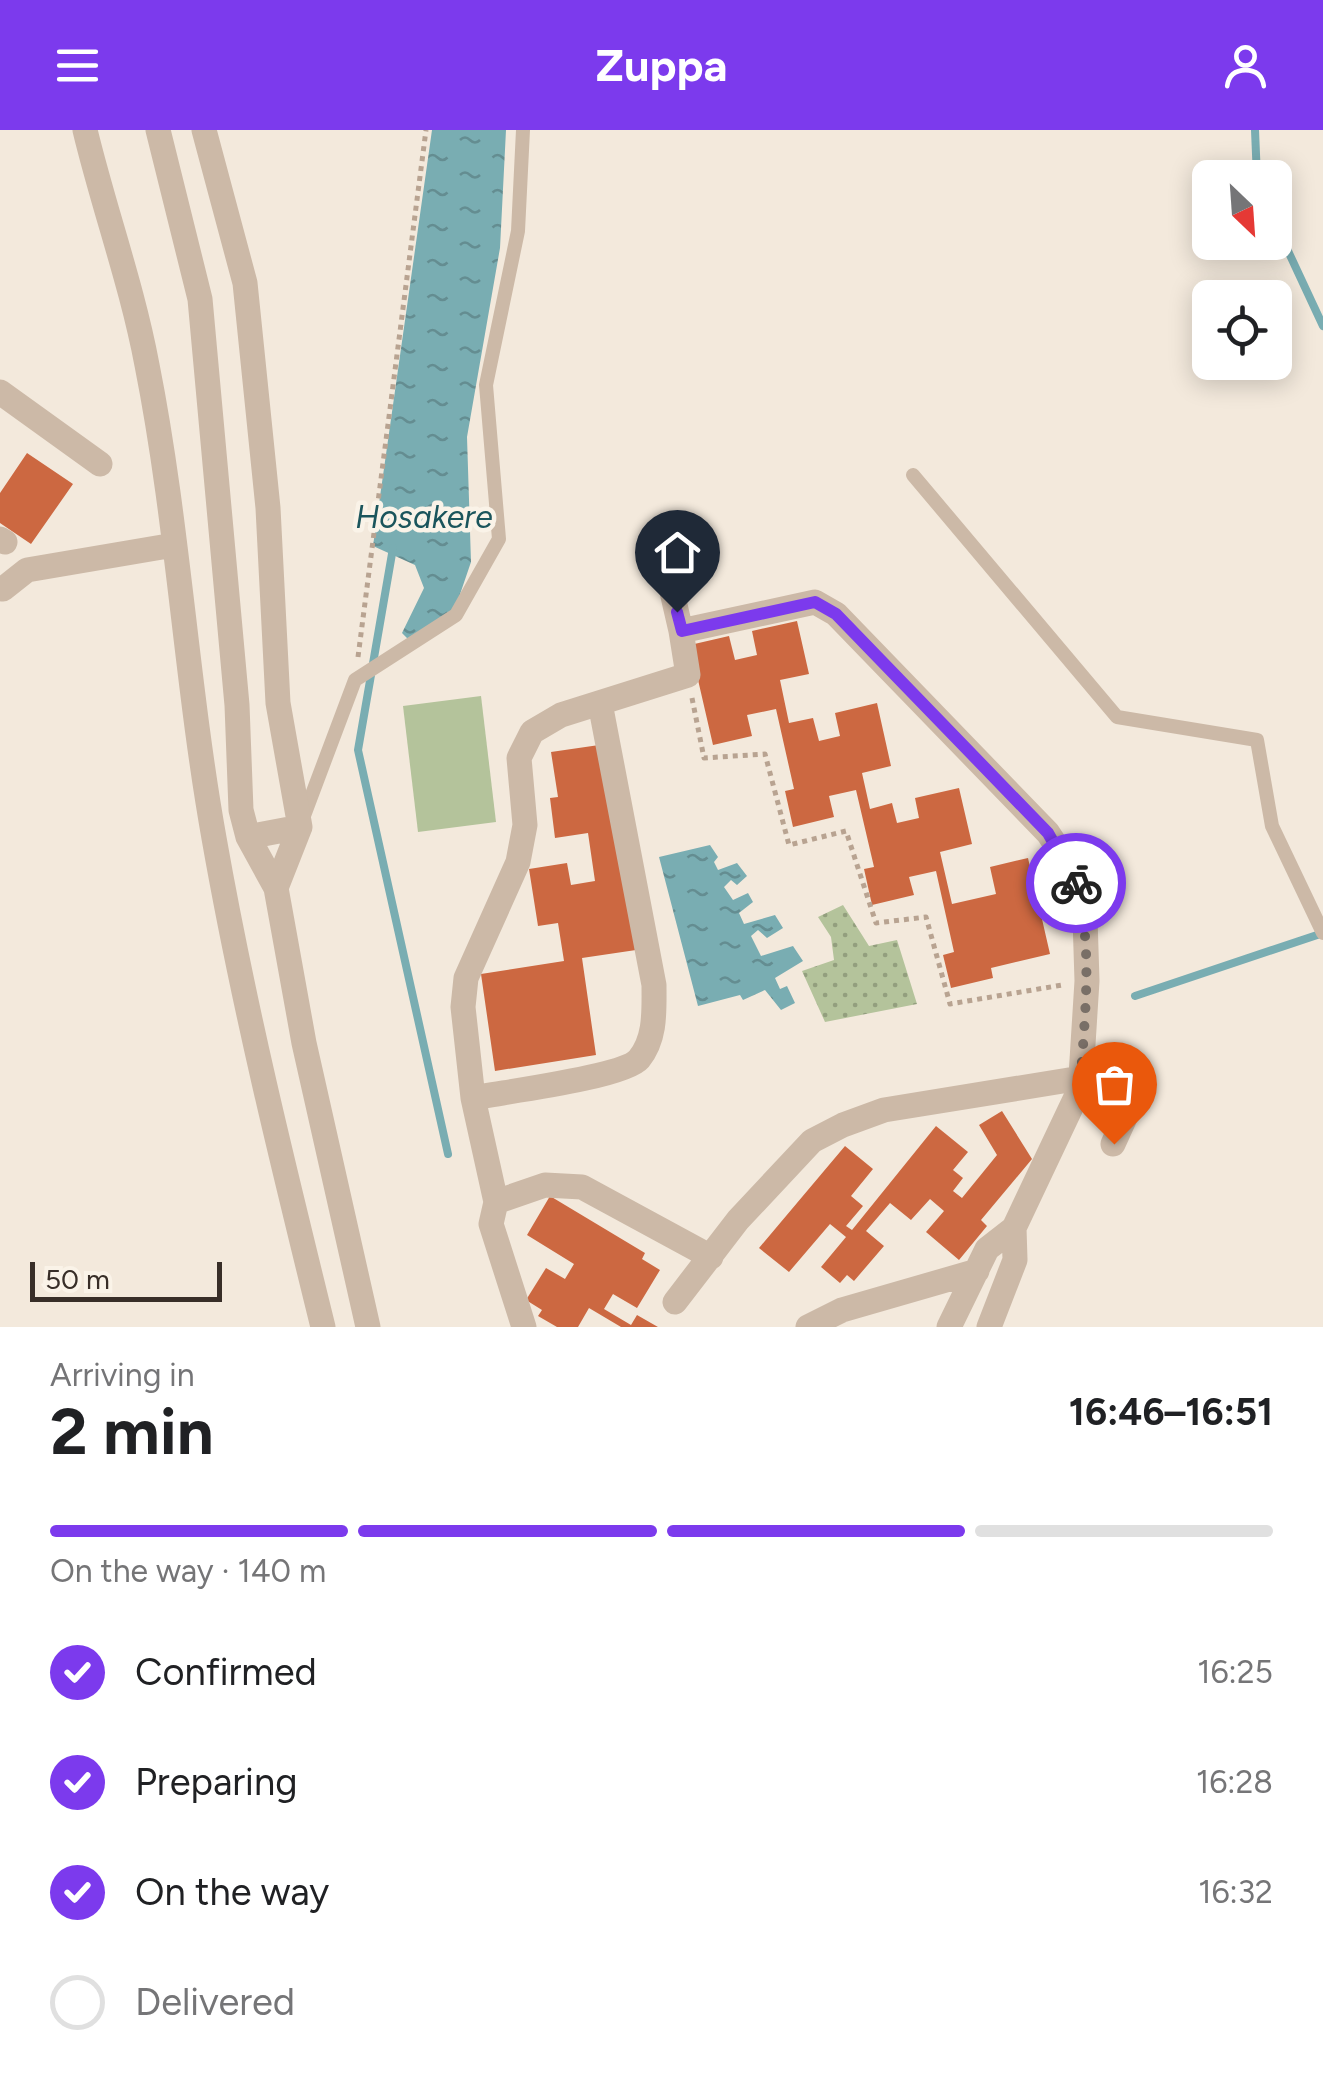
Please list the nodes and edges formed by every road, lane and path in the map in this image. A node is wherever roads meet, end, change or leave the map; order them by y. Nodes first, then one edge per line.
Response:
1 (85, 130) edge
2 (158, 130) edge
3 (204, 130) edge
4 (426, 130) edge
5 (522, 130) edge
6 (245, 284) junction
7 (200, 299) junction
8 (0, 392) edge
9 (100, 464) dead end
10 (913, 475) dead end
11 (268, 508) junction
12 (220, 509) junction
13 (174, 546) junction
14 (3, 588) dead end
15 (672, 592) dead end
16 (682, 631) junction
17 (688, 675) junction
18 (356, 680) junction
19 (278, 703) junction
20 (237, 704) junction
21 (600, 704) junction
22 (300, 827) junction
23 (248, 837) junction
24 (276, 888) junction
25 (1323, 933) edge
26 (1087, 981) junction
27 (1081, 1076) junction
28 (473, 1098) junction
29 (1114, 1144) dead end
30 (496, 1202) junction
31 (1014, 1228) junction
32 (711, 1257) junction
33 (977, 1271) junction
34 (676, 1302) dead end
35 (323, 1327) edge
36 (368, 1327) edge
37 (524, 1327) edge
38 (808, 1327) edge
39 (949, 1327) edge
40 (989, 1327) edge

1 - 13 street
2 - 7 street
3 - 6 street
4 - 18 path
5 - 18 lane
6 - 7 street
6 - 11 street
7 - 12 street
8 - 9 street
10 - 25 lane
11 - 12 street
11 - 19 street
12 - 20 street
13 - 14 street
13 - 35 street
15 - 16 street
16 - 17 street
16 - 26 street
17 - 21 street
17 - 26 path
18 - 22 lane
19 - 20 street
19 - 22 street
20 - 23 street
21 - 28 street
21 - 28 street
22 - 23 street
22 - 24 street
23 - 24 street
24 - 36 street
26 - 27 street
27 - 29 street
27 - 31 street
27 - 32 street
28 - 30 street
30 - 32 street
30 - 37 street
31 - 33 street
31 - 40 street
32 - 34 street
33 - 38 street
33 - 39 street

